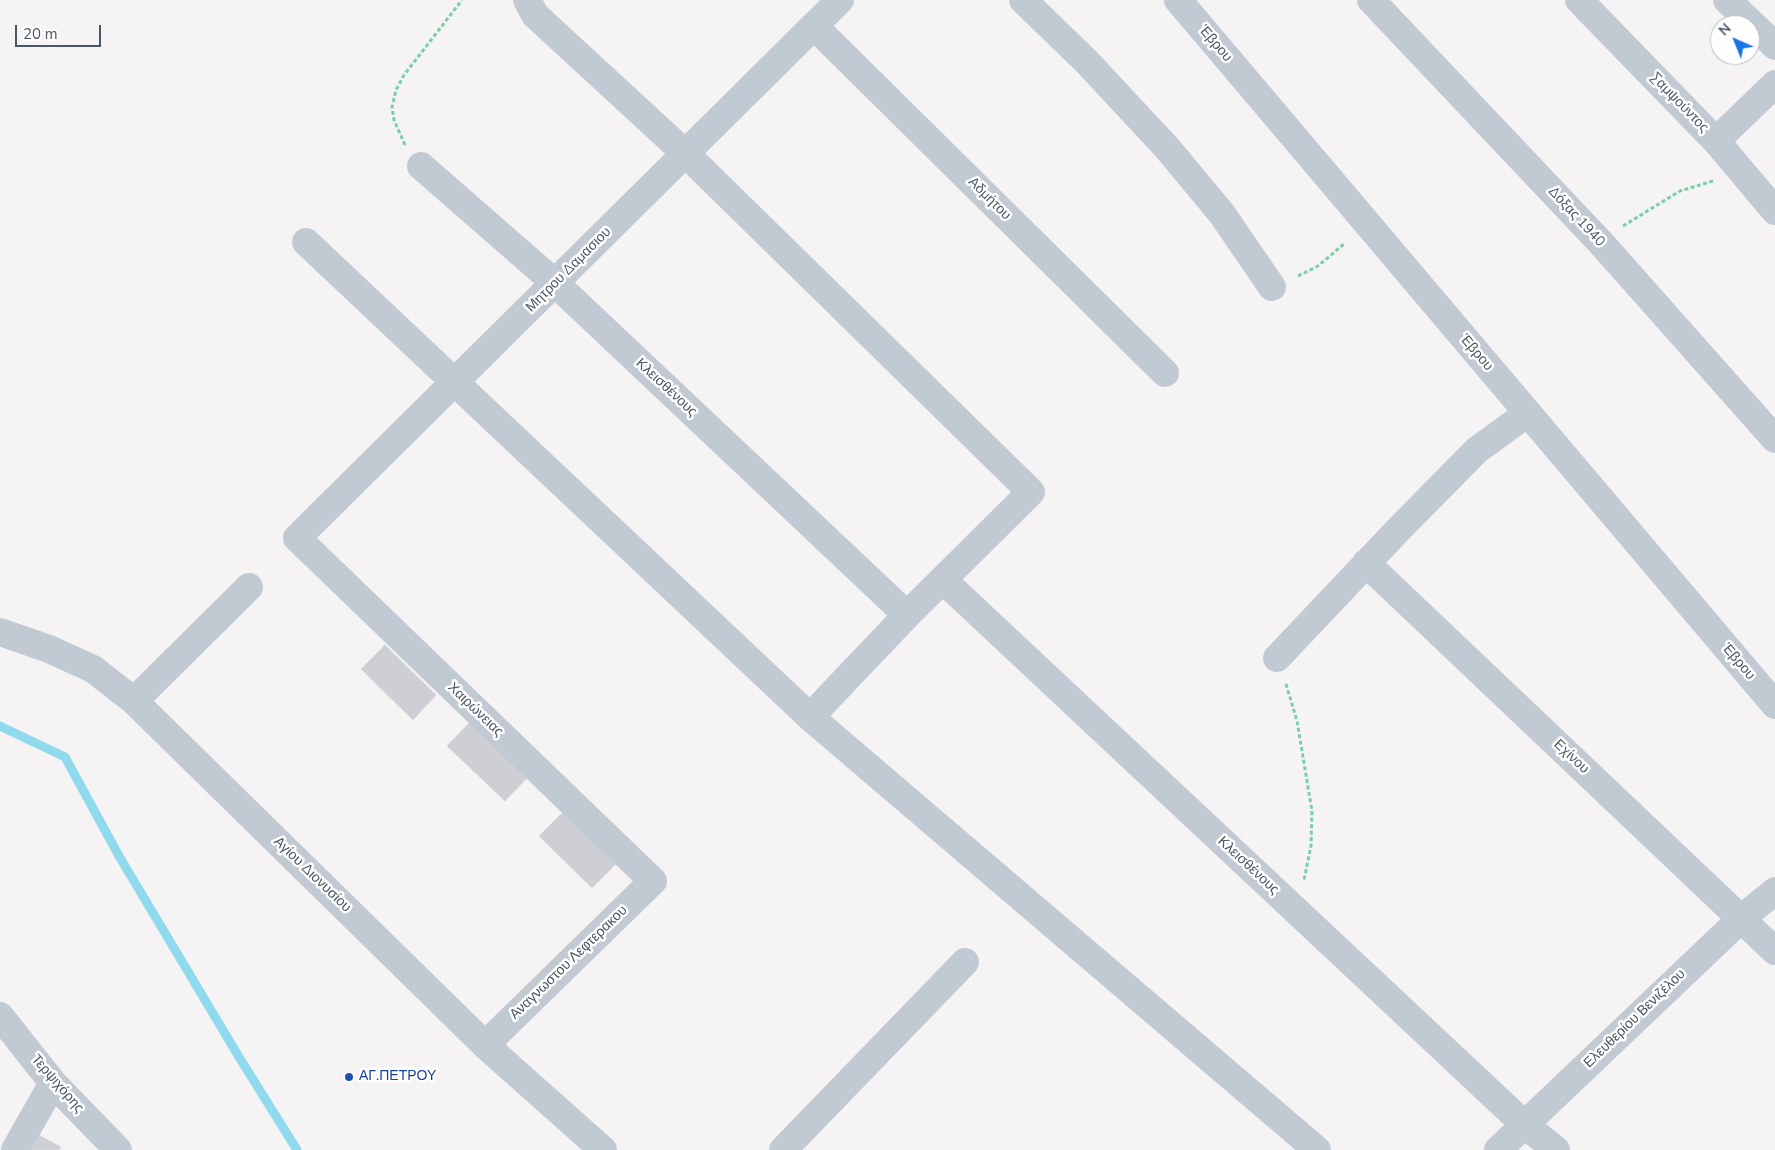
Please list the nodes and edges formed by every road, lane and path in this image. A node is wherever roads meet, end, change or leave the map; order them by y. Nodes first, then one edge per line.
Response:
1 (462, 0) edge
2 (526, 0) edge
3 (840, 0) edge
4 (1023, 0) edge
5 (1178, 0) edge
6 (1371, 0) edge
7 (1579, 0) edge
8 (1727, 0) edge
9 (814, 26) junction
10 (1775, 46) edge
11 (1775, 84) edge
12 (1716, 141) junction
13 (686, 154) junction
14 (421, 166) joint
15 (1747, 178) junction
16 (1775, 210) edge
17 (1366, 224) junction
18 (306, 242) dead end
19 (1601, 243) junction
20 (555, 283) junction
21 (1272, 287) joint
22 (1165, 372) dead end
23 (455, 382) junction
24 (1528, 413) junction
25 (1775, 439) edge
26 (298, 538) joint
27 (1366, 563) junction
28 (942, 580) junction
29 (249, 587) dead end
30 (907, 615) junction
31 (0, 632) edge
32 (1278, 658) joint
33 (134, 701) junction
34 (1775, 705) edge
35 (810, 717) junction
36 (653, 881) joint
37 (1775, 891) edge
38 (1292, 907) junction
39 (1742, 918) junction
40 (1775, 951) edge
41 (965, 962) dead end
42 (0, 1016) edge
43 (485, 1044) junction
44 (52, 1083) junction
45 (1525, 1125) junction
46 (15, 1150) edge
47 (118, 1150) edge
48 (603, 1150) edge
49 (783, 1150) edge
50 (1317, 1150) edge
51 (1498, 1150) edge
52 (1556, 1150) edge

1 - 14 path
2 - 13 street
3 - 9 street, Μητρου Δαμασιου
4 - 21 street
5 - 17 street, Έβρου
6 - 19 street, Δόξας 1940
7 - 12 street, Σαμψούντος
8 - 10 street
9 - 13 street, Μητρου Δαμασιου
9 - 22 street, Αδμήτου
11 - 12 street
12 - 15 street, Σαμψούντος
13 - 20 street, Μητρου Δαμασιου
13 - 28 street
14 - 20 street, Κλεισθένους
15 - 16 street, Σαμψούντος
15 - 19 path
17 - 21 path
17 - 24 street, Έβρου
18 - 23 street
19 - 25 street, Δόξας 1940
20 - 23 street, Μητρου Δαμασιου
20 - 30 street, Κλεισθένους
23 - 26 street, Μητρου Δαμασιου
23 - 35 street
24 - 27 street
24 - 34 street, Έβρου
26 - 36 street, Χαιρώνειας
27 - 32 street
27 - 39 street, Εχίνου
28 - 30 street
28 - 38 street, Κλεισθένους
29 - 33 street
30 - 35 street
31 - 33 street, Αγίου Διονυσίου
32 - 38 path
33 - 43 street, Αγίου Διονυσίου
35 - 50 street
36 - 43 street, Αναγνωστου Λεφτερακου
37 - 39 street, Ελευθερίου Βενιζέλου
38 - 45 street, Κλεισθένους
39 - 40 street, Εχίνου
39 - 45 street, Ελευθερίου Βενιζέλου
41 - 49 street
42 - 44 street, Τερψιχόρης
43 - 48 street, Αγίου Διονυσίου
44 - 46 street
44 - 47 street, Τερψιχόρης
45 - 51 street, Ελευθερίου Βενιζέλου
45 - 52 street, Κλεισθένους

